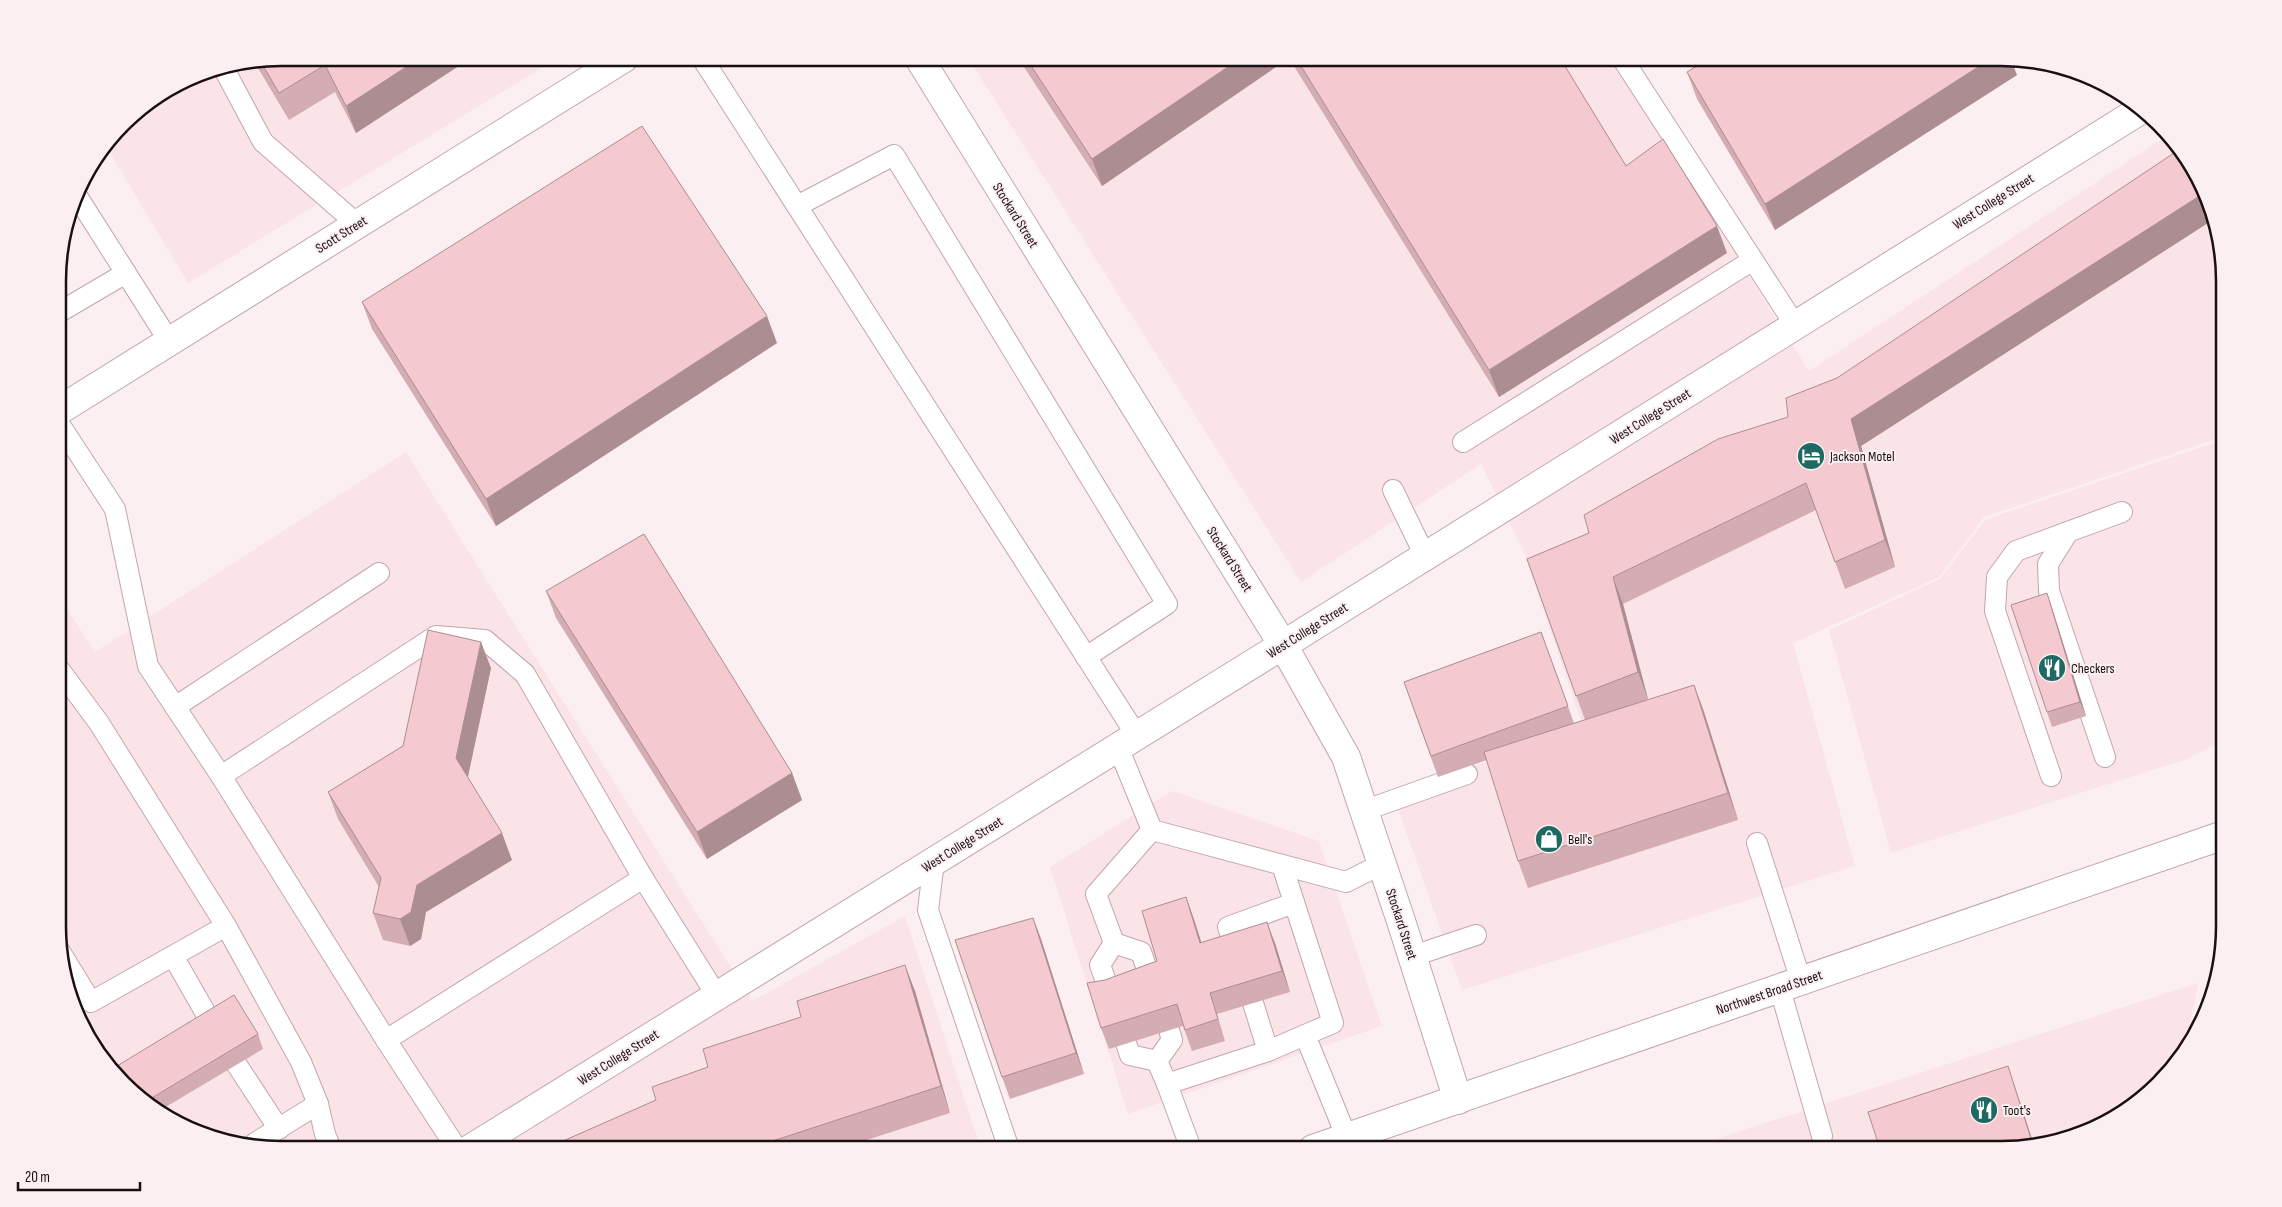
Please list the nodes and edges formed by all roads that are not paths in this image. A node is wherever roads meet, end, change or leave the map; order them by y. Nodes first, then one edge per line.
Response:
1 (611, 66) edge
2 (707, 66) edge
3 (924, 66) edge
4 (1627, 66) edge
5 (227, 74) edge
6 (2134, 113) edge
7 (81, 203) edge
8 (797, 206) junction
9 (357, 224) junction
10 (1753, 260) junction
11 (126, 273) junction
12 (66, 309) edge
13 (1795, 325) junction
14 (169, 341) junction
15 (66, 406) edge
16 (66, 434) edge
17 (1463, 442) dead end
18 (1393, 490) dead end
19 (2122, 512) dead end
20 (2068, 532) junction
21 (1425, 556) junction
22 (379, 573) dead end
23 (1283, 645) junction
24 (1086, 656) junction
25 (66, 678) edge
26 (175, 707) junction
27 (1128, 741) junction
28 (2105, 757) dead end
29 (1467, 774) dead end
30 (221, 776) junction
31 (2051, 776) dead end
32 (1364, 810) junction
33 (1152, 830) junction
34 (2216, 838) edge
35 (1757, 843) dead end
36 (934, 862) junction
37 (1382, 864) junction
38 (1282, 865) junction
39 (643, 878) junction
40 (1294, 903) junction
41 (226, 926) junction
42 (1476, 935) dead end
43 (1114, 942) junction
44 (1237, 954) edge
45 (173, 956) junction
46 (1412, 956) junction
47 (70, 966) edge
48 (1791, 985) junction
49 (1153, 986) edge
50 (717, 996) junction
51 (1113, 1001) edge
52 (1254, 1003) edge
53 (213, 1026) edge
54 (1169, 1030) edge
55 (1305, 1035) junction
56 (386, 1040) junction
57 (1126, 1043) edge
58 (1268, 1050) junction
59 (1157, 1061) junction
60 (237, 1065) edge
61 (1167, 1084) junction
62 (1458, 1100) junction
63 (318, 1104) junction
64 (279, 1129) junction
65 (1822, 1136) dead end
66 (1347, 1138) junction
67 (262, 1140) edge
68 (328, 1141) edge
69 (451, 1141) edge
70 (484, 1141) edge
71 (1006, 1141) edge
72 (1188, 1141) edge
73 (1338, 1141) edge

1 - 9 street, Scott Street
2 - 8 lane
3 - 23 street, Stockard Street
4 - 10 lane
5 - 9 lane
6 - 13 street, West College Street
7 - 11 lane
8 - 24 lane
8 - 24 lane
9 - 14 street, Scott Street
10 - 13 lane
10 - 17 lane
11 - 12 lane
11 - 14 lane
13 - 21 street, West College Street
14 - 15 street, Scott Street
16 - 26 lane
18 - 21 lane
19 - 20 lane
20 - 28 lane
20 - 31 lane
21 - 23 street, West College Street
22 - 26 lane
23 - 27 street, West College Street
23 - 32 street, Stockard Street
24 - 27 lane
25 - 41 lane
26 - 30 lane
27 - 33 lane
27 - 36 street, West College Street
29 - 32 lane
30 - 39 lane
30 - 56 lane
32 - 37 street, Stockard Street
33 - 38 lane
33 - 43 lane
34 - 48 street, Northwest Broad Street
35 - 48 lane
36 - 50 street, West College Street
36 - 71 lane
37 - 38 lane
37 - 46 street, Stockard Street
38 - 40 lane
39 - 50 lane
39 - 56 lane
40 - 44 lane
40 - 55 lane
41 - 45 lane
41 - 63 lane
42 - 46 lane
43 - 49 lane
43 - 51 lane
45 - 47 lane
45 - 53 lane
46 - 62 street, Stockard Street
48 - 62 street, Northwest Broad Street
48 - 65 lane
50 - 70 street, West College Street
52 - 58 lane
54 - 59 lane
55 - 58 lane
55 - 66 lane
56 - 69 lane
57 - 59 lane
58 - 61 lane
59 - 61 lane
60 - 64 lane
61 - 72 lane
62 - 66 street, Northwest Broad Street
63 - 64 lane
63 - 68 lane
64 - 67 lane
66 - 73 street, Northwest Broad Street

